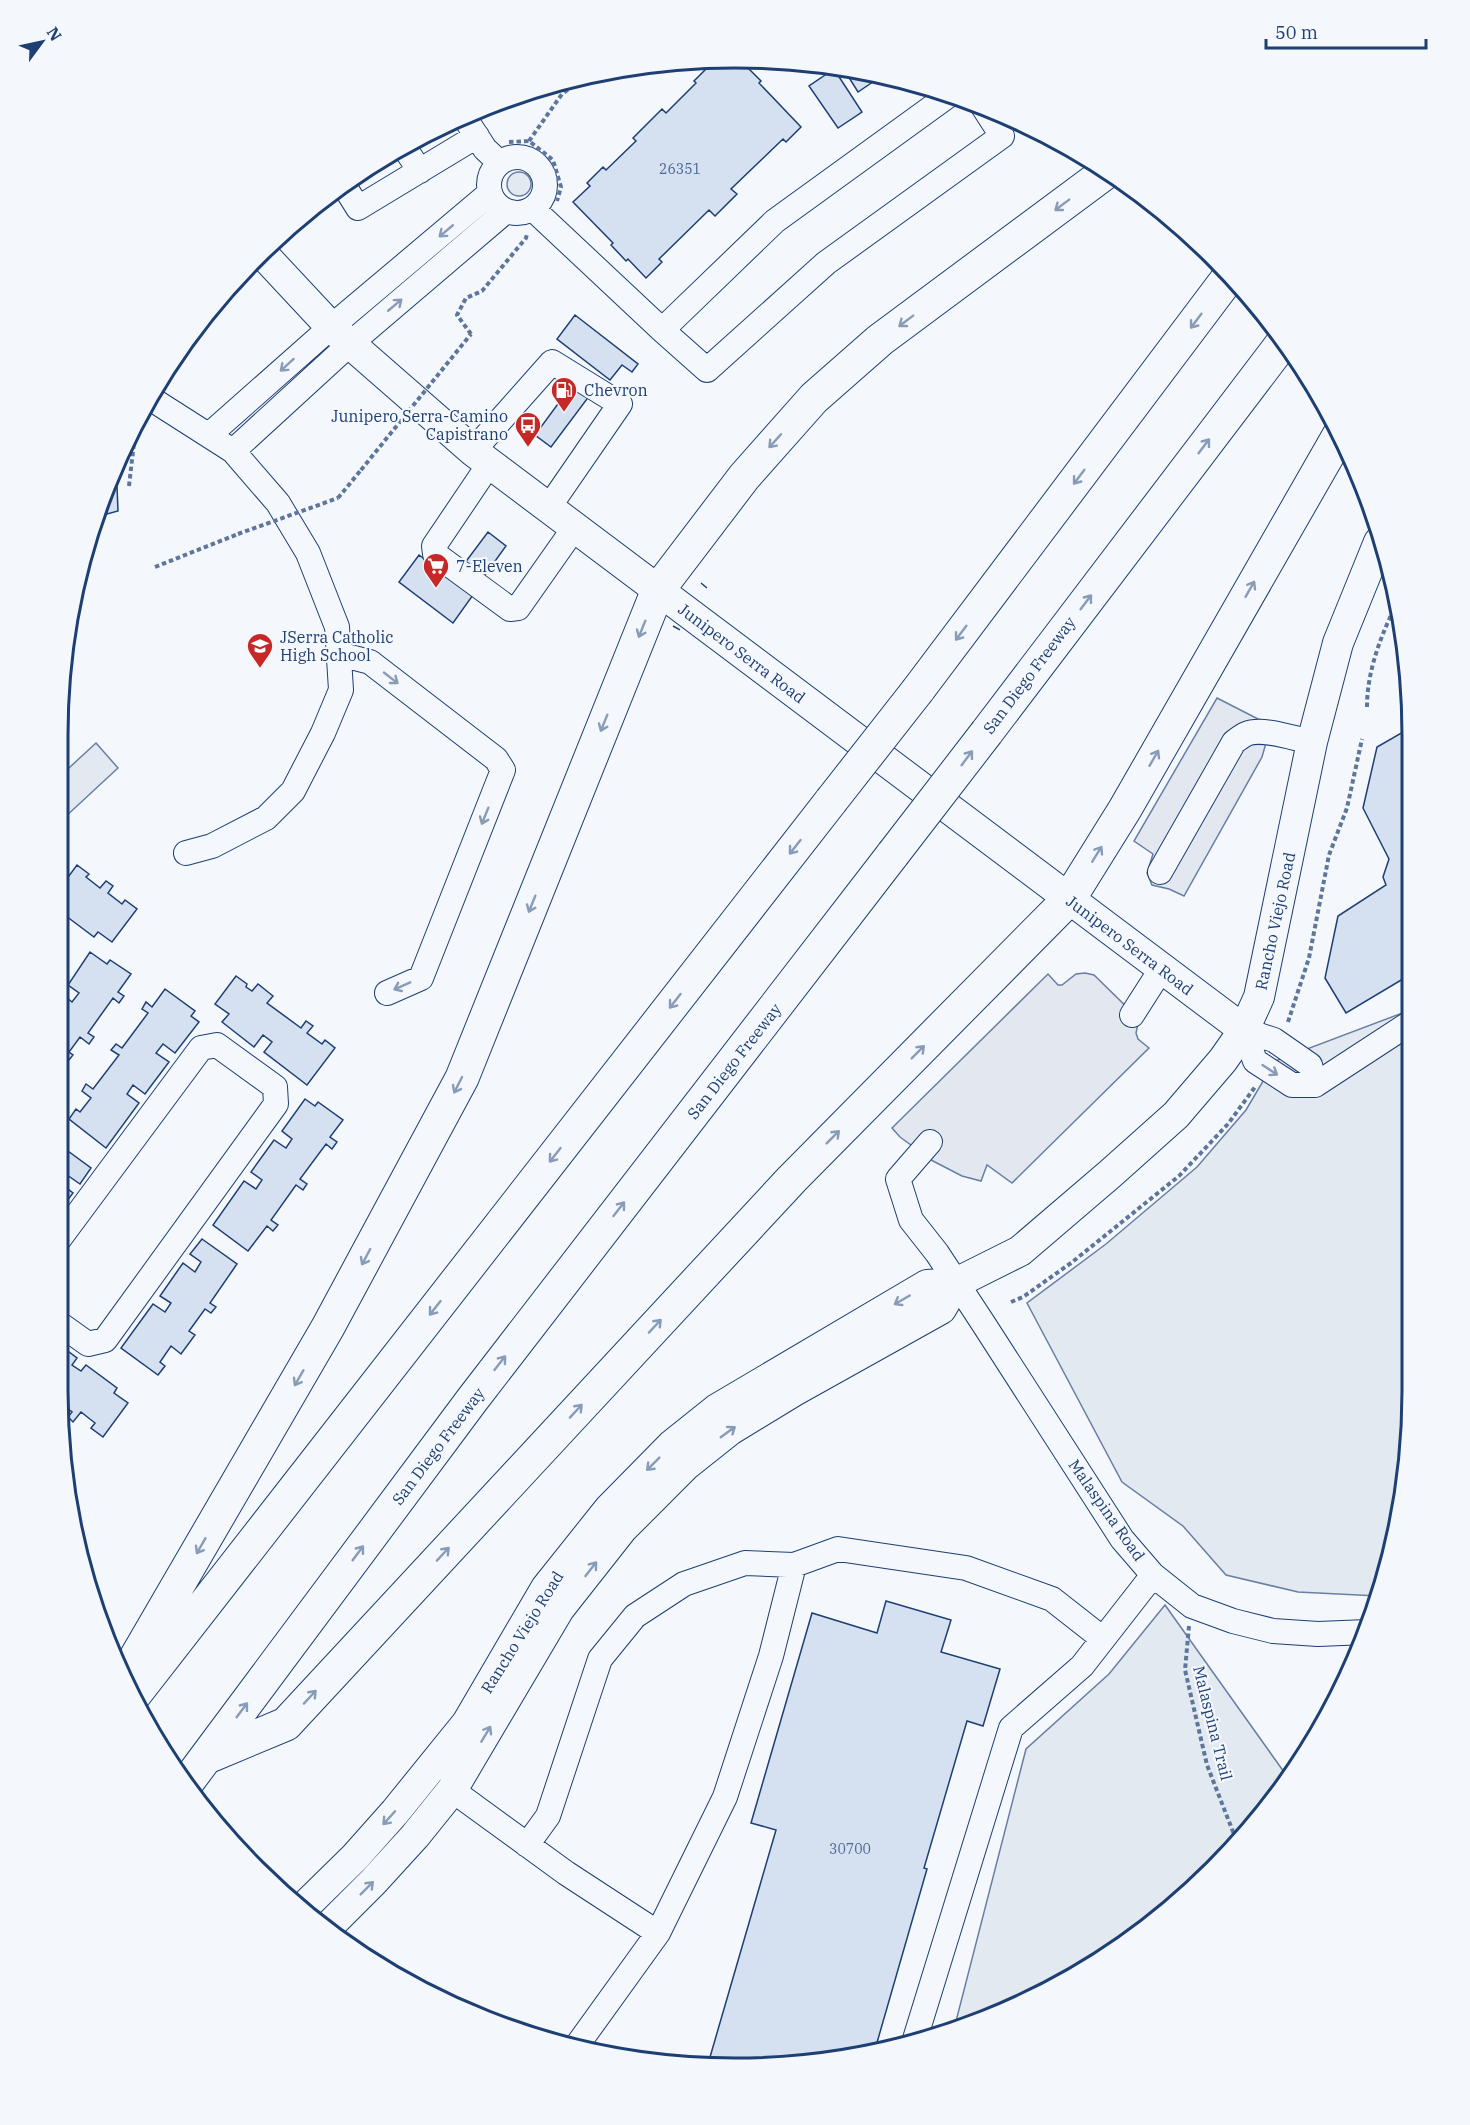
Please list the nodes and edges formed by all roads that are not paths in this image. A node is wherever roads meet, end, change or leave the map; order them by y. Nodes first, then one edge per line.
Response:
1 (942, 100) edge
2 (991, 118) edge
3 (468, 123) edge
4 (477, 136) junction
5 (408, 153) edge
6 (500, 164) junction
7 (420, 171) junction
8 (1100, 176) edge
9 (348, 192) edge
10 (490, 193) junction
11 (533, 209) junction
12 (506, 211) junction
13 (268, 259) edge
14 (1225, 282) edge
15 (662, 330) junction
16 (341, 335) junction
17 (1279, 348) edge
18 (156, 402) edge
19 (209, 435) junction
20 (1335, 442) edge
21 (233, 451) junction
22 (482, 457) junction
23 (549, 507) junction
24 (575, 527) junction
25 (1376, 549) edge
26 (658, 590) junction
27 (339, 654) junction
28 (1312, 742) junction
29 (186, 853) dead end
30 (1160, 872) dead end
31 (1069, 899) junction
32 (1162, 968) junction
33 (387, 993) dead end
34 (1132, 1015) dead end
35 (1402, 1028) edge
36 (1244, 1030) junction
37 (930, 1142) dead end
38 (68, 1227) edge
39 (957, 1283) junction
40 (68, 1330) edge
41 (794, 1565) junction
42 (1153, 1575) junction
43 (1357, 1632) edge
44 (1103, 1639) junction
45 (129, 1669) edge
46 (138, 1689) edge
47 (207, 1757) junction
48 (426, 1773) junction
49 (191, 1777) edge
50 (452, 1790) junction
51 (527, 1845) junction
52 (308, 1903) edge
53 (332, 1922) edge
54 (658, 1933) junction
55 (917, 2032) edge
56 (581, 2039) edge

1 - 15 street
2 - 15 street
3 - 4 street
4 - 6 street
4 - 7 street
5 - 7 street
6 - 10 street
6 - 11 street
7 - 9 street
8 -> 26 highway
10 - 12 street
10 -> 16 street
11 - 12 street
11 - 15 street
16 -> 12 street
13 - 16 main road, Junipero Serra Road
14 -> 46 highway, bridge
16 -> 19 street
16 - 21 street
16 - 22 main road, Junipero Serra Road
47 -> 17 highway, San Diego Freeway, bridge
18 - 19 street
19 - 21 street
31 -> 20 highway
21 - 27 street
22 - 23 main road, Junipero Serra Road
22 - 23 street
22 - 24 street
23 - 24 main road, Junipero Serra Road
24 - 26 main road, Junipero Serra Road
25 - 28 main road, Rancho Viejo Road
26 - 31 main road, Junipero Serra Road
26 -> 45 highway
27 - 29 street
27 -> 33 street
28 - 30 street
28 - 36 main road, Rancho Viejo Road
31 - 32 main road, Junipero Serra Road
47 -> 31 highway
32 - 34 street
32 - 36 main road, Junipero Serra Road
35 - 36 street
36 - 39 main road, Rancho Viejo Road
37 - 39 street, Malaspina Road
38 - 40 street
39 - 42 street, Malaspina Road
39 -> 48 main road, Rancho Viejo Road
50 -> 39 main road, Rancho Viejo Road
41 - 44 street
41 - 51 street
41 - 54 street
42 - 43 street, Malaspina Road
42 - 44 street
44 - 55 street
47 - 49 highway, San Diego Freeway
48 - 50 main road
48 -> 52 main road, Rancho Viejo Road
50 - 51 street
53 -> 50 main road, Rancho Viejo Road
51 - 54 street
54 - 56 street

